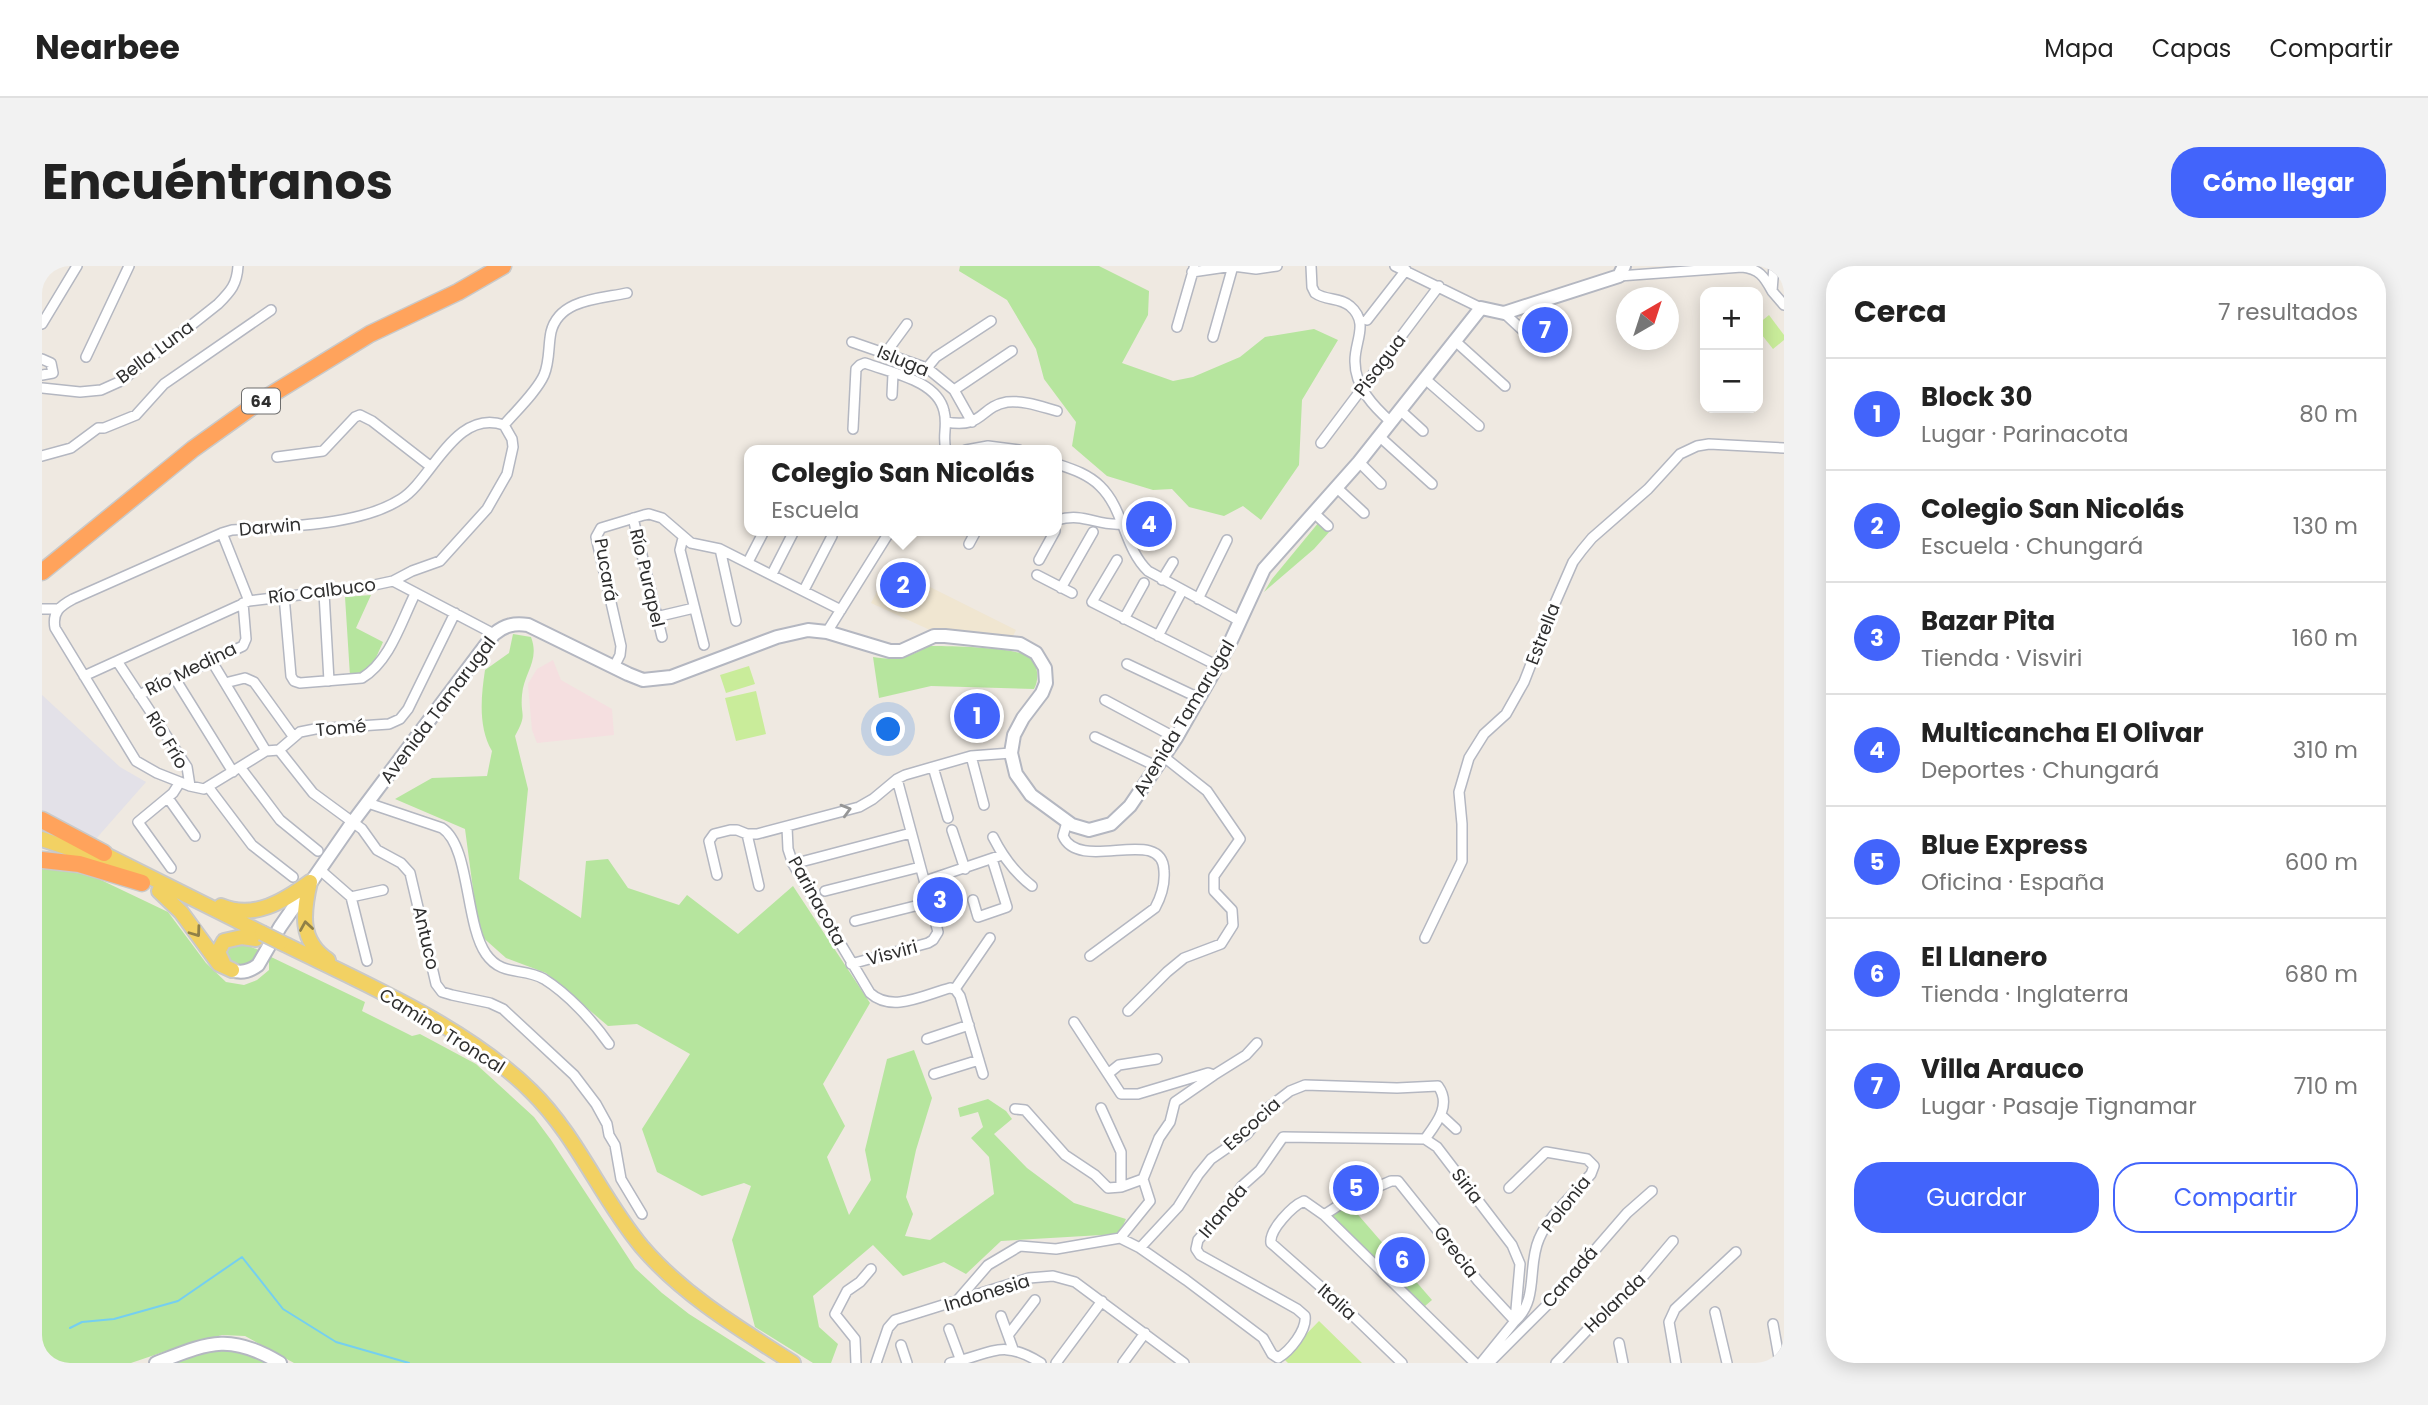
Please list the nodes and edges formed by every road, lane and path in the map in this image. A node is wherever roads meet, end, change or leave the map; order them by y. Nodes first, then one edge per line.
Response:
1 (77, 266) edge
2 (129, 266) edge
3 (237, 266) edge
4 (489, 266) edge
5 (503, 266) edge
6 (1233, 266) edge
7 (1277, 266) edge
8 (1311, 266) edge
9 (1395, 266) edge
10 (1774, 266) edge
11 (1194, 269) edge
12 (1406, 270) junction
13 (1653, 270) edge
14 (1622, 271) edge
15 (1439, 286) junction
16 (1772, 290) junction
17 (627, 293) dead end
18 (1784, 304) edge
19 (1481, 308) junction
20 (271, 310) dead end
21 (1504, 313) junction
22 (1367, 320) dead end
23 (991, 321) dead end
24 (42, 324) edge
25 (907, 324) dead end
26 (1177, 327) dead end
27 (1213, 337) dead end
28 (1454, 340) junction
29 (852, 342) dead end
30 (1544, 350) dead end
31 (1012, 351) dead end
32 (885, 354) junction
33 (86, 357) dead end
34 (42, 359) edge
35 (927, 368) junction
36 (893, 373) junction
37 (42, 375) edge
38 (1424, 378) junction
39 (1505, 386) dead end
40 (42, 388) edge
41 (1363, 388) junction
42 (954, 390) junction
43 (892, 395) dead end
44 (1057, 411) dead end
45 (1400, 411) junction
46 (946, 422) junction
47 (972, 422) junction
48 (1391, 422) junction
49 (504, 425) junction
50 (1479, 426) dead end
51 (853, 429) dead end
52 (1423, 431) dead end
53 (1380, 437) junction
54 (1321, 443) dead end
55 (944, 445) edge
56 (1784, 448) edge
57 (42, 456) edge
58 (277, 457) dead end
59 (1359, 462) junction
60 (429, 466) junction
61 (1062, 466) edge
62 (1381, 484) dead end
63 (1432, 484) dead end
64 (1336, 487) junction
65 (1313, 512) junction
66 (1364, 513) dead end
67 (633, 518) junction
68 (1062, 519) edge
69 (1121, 524) junction
70 (1328, 526) dead end
71 (1093, 532) dead end
72 (222, 533) junction
73 (761, 536) edge
74 (791, 536) edge
75 (832, 536) dead end
76 (887, 536) edge
77 (973, 536) edge
78 (1052, 536) edge
79 (683, 538) junction
80 (1227, 540) dead end
81 (968, 544) dead end
82 (720, 549) junction
83 (1039, 560) dead end
84 (1117, 560) dead end
85 (42, 561) edge
86 (748, 562) junction
87 (1173, 562) dead end
88 (42, 572) edge
89 (772, 574) junction
90 (1037, 575) dead end
91 (1162, 580) junction
92 (393, 581) junction
93 (1144, 583) dead end
94 (1061, 588) junction
95 (804, 590) junction
96 (1182, 591) junction
97 (324, 593) junction
98 (1072, 593) dead end
99 (415, 594) junction
100 (284, 596) junction
101 (1198, 599) junction
102 (246, 602) junction
103 (694, 608) junction
104 (42, 609) edge
105 (57, 609) junction
106 (841, 610) junction
107 (455, 613) junction
108 (656, 617) junction
109 (1124, 619) junction
110 (736, 621) dead end
111 (1240, 621) junction
112 (827, 632) junction
113 (494, 634) junction
114 (1158, 636) junction
115 (662, 637) dead end
116 (704, 645) dead end
117 (211, 660) junction
118 (117, 661) junction
119 (1127, 664) dead end
120 (1218, 666) junction
121 (614, 667) junction
122 (84, 676) junction
123 (174, 677) junction
124 (329, 681) junction
125 (225, 682) junction
126 (139, 695) junction
127 (1199, 698) junction
128 (1105, 700) dead end
129 (293, 736) junction
130 (1095, 737) dead end
131 (1176, 738) junction
132 (279, 750) junction
133 (266, 751) junction
134 (1011, 753) junction
135 (971, 756) junction
136 (1161, 762) junction
137 (933, 767) junction
138 (237, 770) junction
139 (897, 779) junction
140 (185, 784) junction
141 (209, 788) junction
142 (168, 798) junction
143 (368, 803) junction
144 (984, 805) dead end
145 (948, 818) dead end
146 (42, 820) edge
147 (1066, 822) junction
148 (352, 823) junction
149 (787, 827) junction
150 (42, 829) edge
151 (952, 830) dead end
152 (911, 833) junction
153 (747, 834) junction
154 (195, 836) dead end
155 (993, 838) dead end
156 (42, 839) edge
157 (318, 850) dead end
158 (104, 853) junction
159 (1002, 855) junction
160 (992, 859) junction
161 (42, 860) edge
162 (793, 864) junction
163 (920, 867) junction
164 (171, 868) dead end
165 (319, 869) junction
166 (965, 869) junction
167 (718, 875) dead end
168 (293, 877) dead end
169 (925, 881) junction
170 (310, 882) junction
171 (142, 883) junction
172 (759, 886) dead end
173 (1032, 887) dead end
174 (164, 888) junction
175 (383, 890) dead end
176 (825, 891) dead end
177 (351, 897) junction
178 (973, 900) dead end
179 (931, 902) junction
180 (855, 920) dead end
181 (259, 937) junction
182 (1424, 937) dead end
183 (990, 938) dead end
184 (278, 946) junction
185 (1090, 956) dead end
186 (367, 961) dead end
187 (851, 964) junction
188 (232, 970) junction
189 (371, 987) junction
190 (958, 993) junction
191 (1128, 1011) dead end
192 (1074, 1022) dead end
193 (969, 1026) junction
194 (927, 1040) dead end
195 (1257, 1043) dead end
196 (609, 1044) dead end
197 (1157, 1059) dead end
198 (979, 1060) junction
199 (1109, 1073) junction
200 (934, 1074) dead end
201 (983, 1074) dead end
202 (1214, 1075) junction
203 (1101, 1108) dead end
204 (1015, 1109) dead end
205 (1442, 1116) junction
206 (1455, 1129) dead end
207 (1425, 1139) junction
208 (1143, 1179) junction
209 (1121, 1187) junction
210 (1509, 1188) dead end
211 (1652, 1191) dead end
212 (642, 1214) dead end
213 (1324, 1215) junction
214 (1120, 1238) junction
215 (1673, 1241) dead end
216 (1140, 1248) junction
217 (1736, 1252) dead end
218 (871, 1269) dead end
219 (1035, 1300) dead end
220 (1102, 1301) junction
221 (956, 1302) junction
222 (1715, 1312) dead end
223 (1001, 1316) dead end
224 (1515, 1321) junction
225 (1773, 1324) dead end
226 (949, 1329) dead end
227 (1145, 1333) junction
228 (1009, 1334) junction
229 (1382, 1343) junction
230 (1619, 1343) dead end
231 (901, 1345) dead end
232 (1013, 1349) junction
233 (961, 1361) junction
234 (156, 1363) edge
235 (280, 1363) edge
236 (778, 1363) edge
237 (793, 1363) edge
238 (856, 1363) edge
239 (876, 1363) edge
240 (907, 1363) edge
241 (950, 1363) edge
242 (1041, 1363) edge
243 (1056, 1363) edge
244 (1123, 1363) edge
245 (1184, 1363) edge
246 (1396, 1363) edge
247 (1402, 1363) edge
248 (1475, 1363) edge
249 (1481, 1363) edge
250 (1489, 1363) edge
251 (1556, 1363) edge
252 (1623, 1363) edge
253 (1676, 1363) edge
254 (1727, 1363) edge
255 (1780, 1363) edge

1 - 24 street
2 - 33 street
3 - 40 street, Bella Luna
4 - 85 highway, 64
5 - 88 highway, 64
6 - 7 street
6 - 11 street
6 - 27 street
8 - 41 street
9 - 12 street
10 - 16 street
11 - 26 street
12 - 15 street
12 - 22 street
13 - 14 street
13 - 16 street
14 - 21 street
15 - 19 street
15 - 41 street, Pisagua
16 - 18 street
17 - 49 street
19 - 21 street
19 - 28 street, Avenida Tamarugal
20 - 57 street
21 - 30 street
23 - 35 street
25 - 32 street
28 - 38 street, Avenida Tamarugal
28 - 39 street
29 - 32 street, Isluga
31 - 42 street
32 - 35 street, Isluga
34 - 37 street
35 - 42 street, Isluga
36 - 43 street
36 - 46 street, Isluga
36 - 51 street, Isluga
38 - 45 street, Avenida Tamarugal
38 - 50 street
41 - 48 street
41 - 54 street, Pisagua
42 - 47 street, Isluga
44 - 47 street
45 - 48 street, Avenida Tamarugal
45 - 52 street
46 - 47 street
46 - 55 street, Isluga
48 - 53 street, Avenida Tamarugal
49 - 60 street, Darwin
49 - 92 street, Río Calbuco
53 - 59 street, Avenida Tamarugal
53 - 63 street
56 - 182 street, Estrella
58 - 60 street
59 - 62 street
59 - 64 street, Avenida Tamarugal
60 - 72 street, Darwin
61 - 69 street
64 - 65 street, Avenida Tamarugal
64 - 66 street
65 - 70 street
65 - 111 street, Avenida Tamarugal
67 - 79 street, Pucará
67 - 108 street, Río Purapel
67 - 121 street, Pucará
68 - 69 street
69 - 91 street
71 - 94 street
72 - 102 street, Río Medina
72 - 105 street, Darwin
73 - 86 street
74 - 89 street
75 - 95 street
76 - 106 street
77 - 81 street
78 - 83 street
79 - 82 street, Pucará
79 - 103 street
80 - 101 street
82 - 86 street, Pucará
82 - 110 street
84 - 109 street
86 - 89 street, Pucará
87 - 91 street
89 - 95 street, Pucará
90 - 94 street
91 - 96 street
92 - 97 street, Río Calbuco
92 - 99 street
93 - 109 street
94 - 98 street
95 - 106 street, Pucará
96 - 101 street
96 - 114 street
97 - 100 street, Río Calbuco
97 - 124 street
99 - 107 street
99 - 124 street
100 - 102 street, Río Calbuco
100 - 124 street
101 - 111 street
102 - 117 street, Río Medina
102 - 118 street, Río Calbuco
103 - 108 street
103 - 116 street
104 - 105 street, Darwin
105 - 122 street
106 - 112 street
107 - 113 street
107 - 129 street, Tomé
108 - 115 street, Río Purapel
109 - 114 street
111 - 120 street, Avenida Tamarugal
112 - 121 street, Avenida Tamarugal
112 - 134 street, Avenida Tamarugal
113 - 121 street, Avenida Tamarugal
113 - 143 street, Avenida Tamarugal
114 - 120 street
117 - 123 street, Río Medina
117 - 125 street
118 - 122 street, Río Calbuco
118 - 126 street, Río Frío
119 - 127 street
120 - 127 street, Avenida Tamarugal
122 - 140 street
123 - 126 street, Río Medina
123 - 138 street
125 - 129 street
125 - 133 street
126 - 140 street, Río Frío
127 - 131 street, Avenida Tamarugal
128 - 131 street
129 - 132 street, Tomé
130 - 136 street
131 - 136 street, Avenida Tamarugal
132 - 133 street
132 - 148 street, Antuco
133 - 138 street
134 - 135 street
134 - 147 street, Avenida Tamarugal
135 - 137 street
135 - 144 street
136 - 147 street, Avenida Tamarugal
136 - 191 street
137 - 139 street
137 - 145 street
138 - 141 street
138 - 157 street
149 -> 139 street
139 - 152 street, Visviri
140 - 141 street
140 - 142 street
141 - 168 street
142 - 154 street
142 - 164 street
143 - 148 street, Avenida Tamarugal
143 - 196 street
146 - 158 highway
147 - 185 street
148 - 165 street, Avenida Tamarugal
148 - 212 street, Antuco
149 - 153 street
149 - 162 street, Parinacota
150 - 158 main road, Camino Troncal
151 - 166 street
152 - 162 street
152 - 163 street, Visviri
153 - 167 street
153 - 172 street
155 - 159 street
156 - 171 main road, Camino Troncal
158 - 174 main road, Camino Troncal
159 - 160 street
159 - 173 street
160 - 166 street
160 - 178 street
161 - 171 highway
162 - 187 street, Parinacota
163 - 169 street, Visviri
163 - 176 street
165 - 170 street, Avenida Tamarugal
165 - 177 street
166 - 169 street
169 - 179 street, Visviri
170 - 174 main road
170 - 188 street, Avenida Tamarugal
189 -> 170 main road
171 - 174 main road, Camino Troncal
174 - 181 main road, Camino Troncal
174 -> 188 main road
175 - 177 street
177 - 186 street
179 - 180 street
179 - 187 street, Visviri
181 - 184 main road, Camino Troncal
181 - 188 main road
183 - 190 street
184 - 189 main road, Camino Troncal
184 - 236 main road, Camino Troncal
187 - 190 street, Parinacota
189 - 237 main road, Camino Troncal
190 - 193 street
192 - 199 street
193 - 194 street
193 - 198 street
195 - 202 street
197 - 199 street
198 - 200 street
198 - 201 street
199 - 202 street
202 - 208 street
203 - 209 street
204 - 209 street
205 - 206 street
205 - 207 street
205 - 216 street, Escocia
207 - 216 street, Irlanda
207 - 224 street, Siria
208 - 209 street
208 - 214 street
210 - 224 street, Polonia
211 - 250 street, Canadá
213 - 224 street, Grecia
213 - 229 street, Italia
213 - 248 street
214 - 216 street
214 - 221 street
215 - 251 street, Holanda
217 - 253 street
218 - 238 street
219 - 228 street
220 - 221 street, Indonesia
220 - 227 street, Indonesia
220 - 243 street
221 - 239 street, Indonesia
222 - 254 street
223 - 228 street
224 - 249 street
225 - 255 street
226 - 233 street
227 - 244 street
227 - 245 street, Indonesia
228 - 232 street
229 - 246 street
229 - 247 street, Italia
230 - 252 street
231 - 240 street
232 - 233 street
232 - 242 street
233 - 241 street
234 - 235 street

